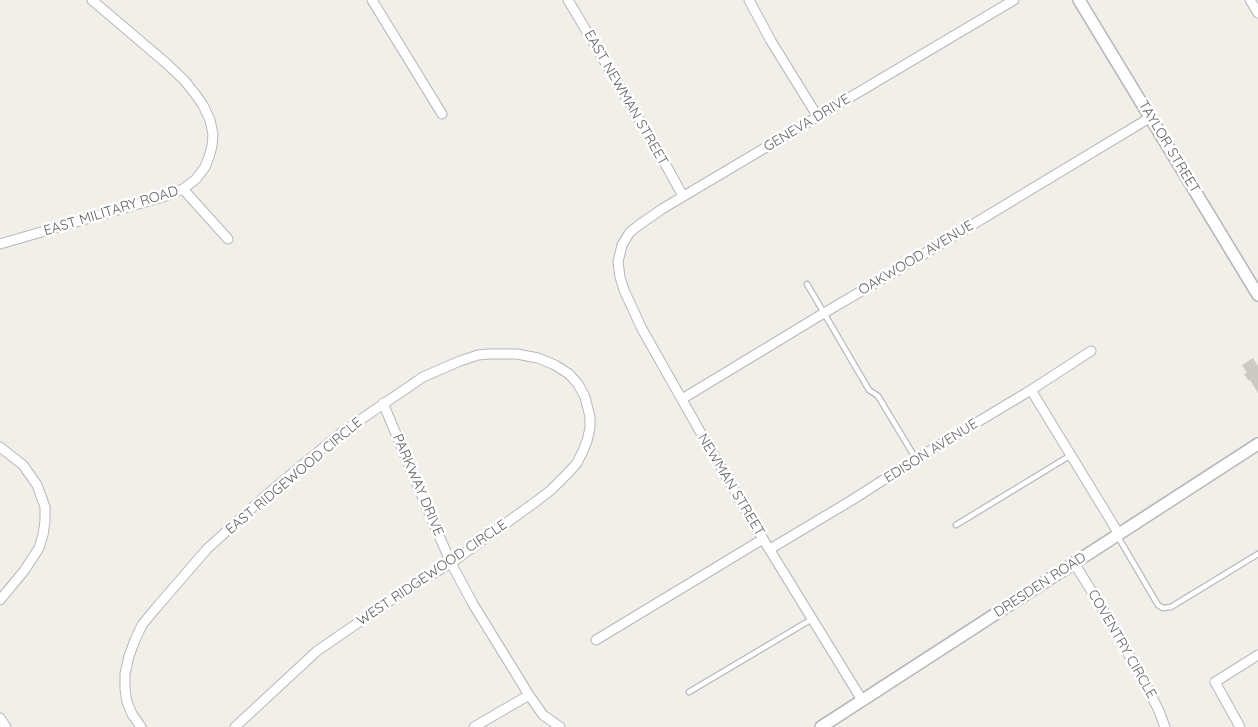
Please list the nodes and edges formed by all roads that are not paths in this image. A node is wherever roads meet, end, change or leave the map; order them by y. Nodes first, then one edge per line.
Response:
1 (92, 0) edge
2 (372, 0) edge
3 (568, 0) edge
4 (749, 0) edge
5 (1014, 0) edge
6 (1079, 0) edge
7 (1250, 0) edge
8 (1258, 12) edge
9 (442, 114) dead end
10 (818, 117) junction
11 (1151, 117) junction
12 (183, 188) junction
13 (683, 196) junction
14 (228, 239) dead end
15 (0, 244) edge
16 (618, 262) joint
17 (807, 284) dead end
18 (1258, 295) edge
19 (824, 313) junction
20 (1091, 352) dead end
21 (1031, 390) junction
22 (585, 398) joint
23 (682, 399) junction
24 (383, 404) junction
25 (1258, 444) edge
26 (0, 446) edge
27 (1071, 455) junction
28 (916, 459) junction
29 (956, 525) dead end
30 (1118, 535) junction
31 (763, 539) junction
32 (770, 549) junction
33 (1258, 554) edge
34 (451, 563) junction
35 (1074, 563) junction
36 (0, 600) edge
37 (812, 619) junction
38 (596, 640) dead end
39 (1258, 656) edge
40 (689, 692) dead end
41 (529, 695) junction
42 (862, 700) junction
43 (0, 718) edge
44 (139, 725) edge
45 (6, 727) edge
46 (234, 727) edge
47 (474, 727) edge
48 (560, 727) edge
49 (821, 727) edge
50 (1165, 727) edge
51 (1240, 727) edge

1 - 12 street, EAST MILITARY ROAD
2 - 9 street
3 - 13 street, EAST NEWMAN STREET
4 - 10 street
5 - 10 street, GENEVA DRIVE
6 - 11 street, TAYLOR STREET
7 - 8 street
10 - 13 street, GENEVA DRIVE
11 - 18 street, TAYLOR STREET
11 - 19 street, OAKWOOD AVENUE
12 - 14 street
12 - 15 street, EAST MILITARY ROAD
13 - 16 street, GENEVA DRIVE
16 - 23 street, NEWMAN STREET
17 - 19 lane
19 - 23 street, OAKWOOD AVENUE
19 - 28 lane
20 - 21 street, EDISON AVENUE
21 - 27 street
21 - 28 street, EDISON AVENUE
22 - 24 street, EAST RIDGEWOOD CIRCLE
22 - 34 street, WEST RIDGEWOOD CIRCLE
23 - 31 street, NEWMAN STREET
24 - 34 street, PARKWAY DRIVE
24 - 44 street, EAST RIDGEWOOD CIRCLE
25 - 30 street, DRESDEN ROAD
26 - 36 street
27 - 29 lane
27 - 30 street
28 - 32 street, EDISON AVENUE
30 - 33 lane
30 - 35 street, DRESDEN ROAD
31 - 32 street, NEWMAN STREET
31 - 38 street
32 - 37 street, NEWMAN STREET
34 - 41 street, PARKWAY DRIVE
34 - 46 street, WEST RIDGEWOOD CIRCLE
35 - 42 street, DRESDEN ROAD
35 - 50 street, COVENTRY CIRCLE
37 - 40 lane
37 - 42 street, NEWMAN STREET
39 - 51 street
41 - 47 street
41 - 48 street, PARKWAY DRIVE
42 - 49 street, DRESDEN ROAD
43 - 45 street

